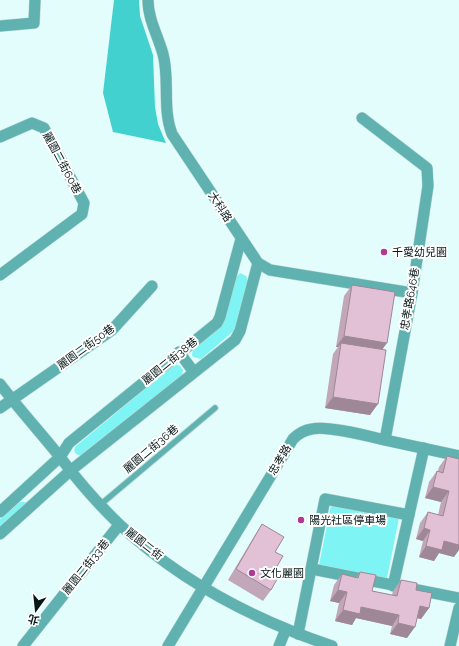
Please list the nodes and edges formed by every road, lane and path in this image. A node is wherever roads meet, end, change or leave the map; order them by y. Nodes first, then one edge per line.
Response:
1 (35, 0) edge
2 (148, 0) edge
3 (0, 26) edge
4 (362, 118) dead end
5 (0, 137) edge
6 (241, 239) junction
7 (258, 263) junction
8 (0, 275) edge
9 (152, 286) dead end
10 (412, 293) junction
11 (179, 352) junction
12 (193, 372) junction
13 (0, 384) edge
14 (12, 399) junction
15 (0, 408) edge
16 (215, 408) dead end
17 (385, 440) junction
18 (424, 448) junction
19 (459, 456) edge
20 (60, 457) junction
21 (70, 471) junction
22 (24, 491) junction
23 (34, 503) junction
24 (100, 505) junction
25 (0, 512) edge
26 (409, 515) junction
27 (120, 525) junction
28 (0, 534) edge
29 (312, 569) junction
30 (393, 586) junction
31 (203, 587) junction
32 (459, 598) edge
33 (459, 608) edge
34 (286, 630) junction
35 (298, 634) junction
36 (22, 646) edge
37 (168, 646) edge
38 (279, 646) edge
39 (331, 646) edge
40 (450, 646) edge

1 - 3 street
2 - 6 street, 大科路
4 - 10 street, 忠孝路646巷
5 - 8 street, 麗園二街60巷
6 - 7 street, 大科路
6 - 11 street, 麗園二街38巷
7 - 10 street
7 - 12 street, 麗園二街38巷
9 - 14 street, 麗園二街50巷
10 - 17 street, 忠孝路646巷
11 - 12 street
11 - 20 street, 麗園二街38巷
12 - 21 street, 麗園二街38巷
13 - 14 street, 麗園二街
14 - 15 street, 麗園二街50巷
14 - 20 street, 麗園二街
16 - 24 lane, 麗園二街36巷
17 - 18 street, 忠孝路
17 - 31 street, 忠孝路
18 - 19 street, 忠孝路
18 - 26 street
20 - 21 street, 麗園二街
20 - 22 street, 麗園二街38巷
21 - 23 street, 麗園二街38巷
21 - 24 street, 麗園二街
22 - 23 street
22 - 25 street, 麗園二街38巷
23 - 28 street, 麗園二街38巷
24 - 27 street, 麗園二街
26 - 29 street
26 - 30 street
27 - 31 street, 麗園二街
27 - 36 street, 麗園二街33巷
29 - 30 street
29 - 35 street
30 - 32 street
31 - 34 street, 麗園二街
31 - 37 street, 忠孝路
33 - 40 street
34 - 35 street, 麗園二街
34 - 38 street
35 - 39 street, 麗園二街

